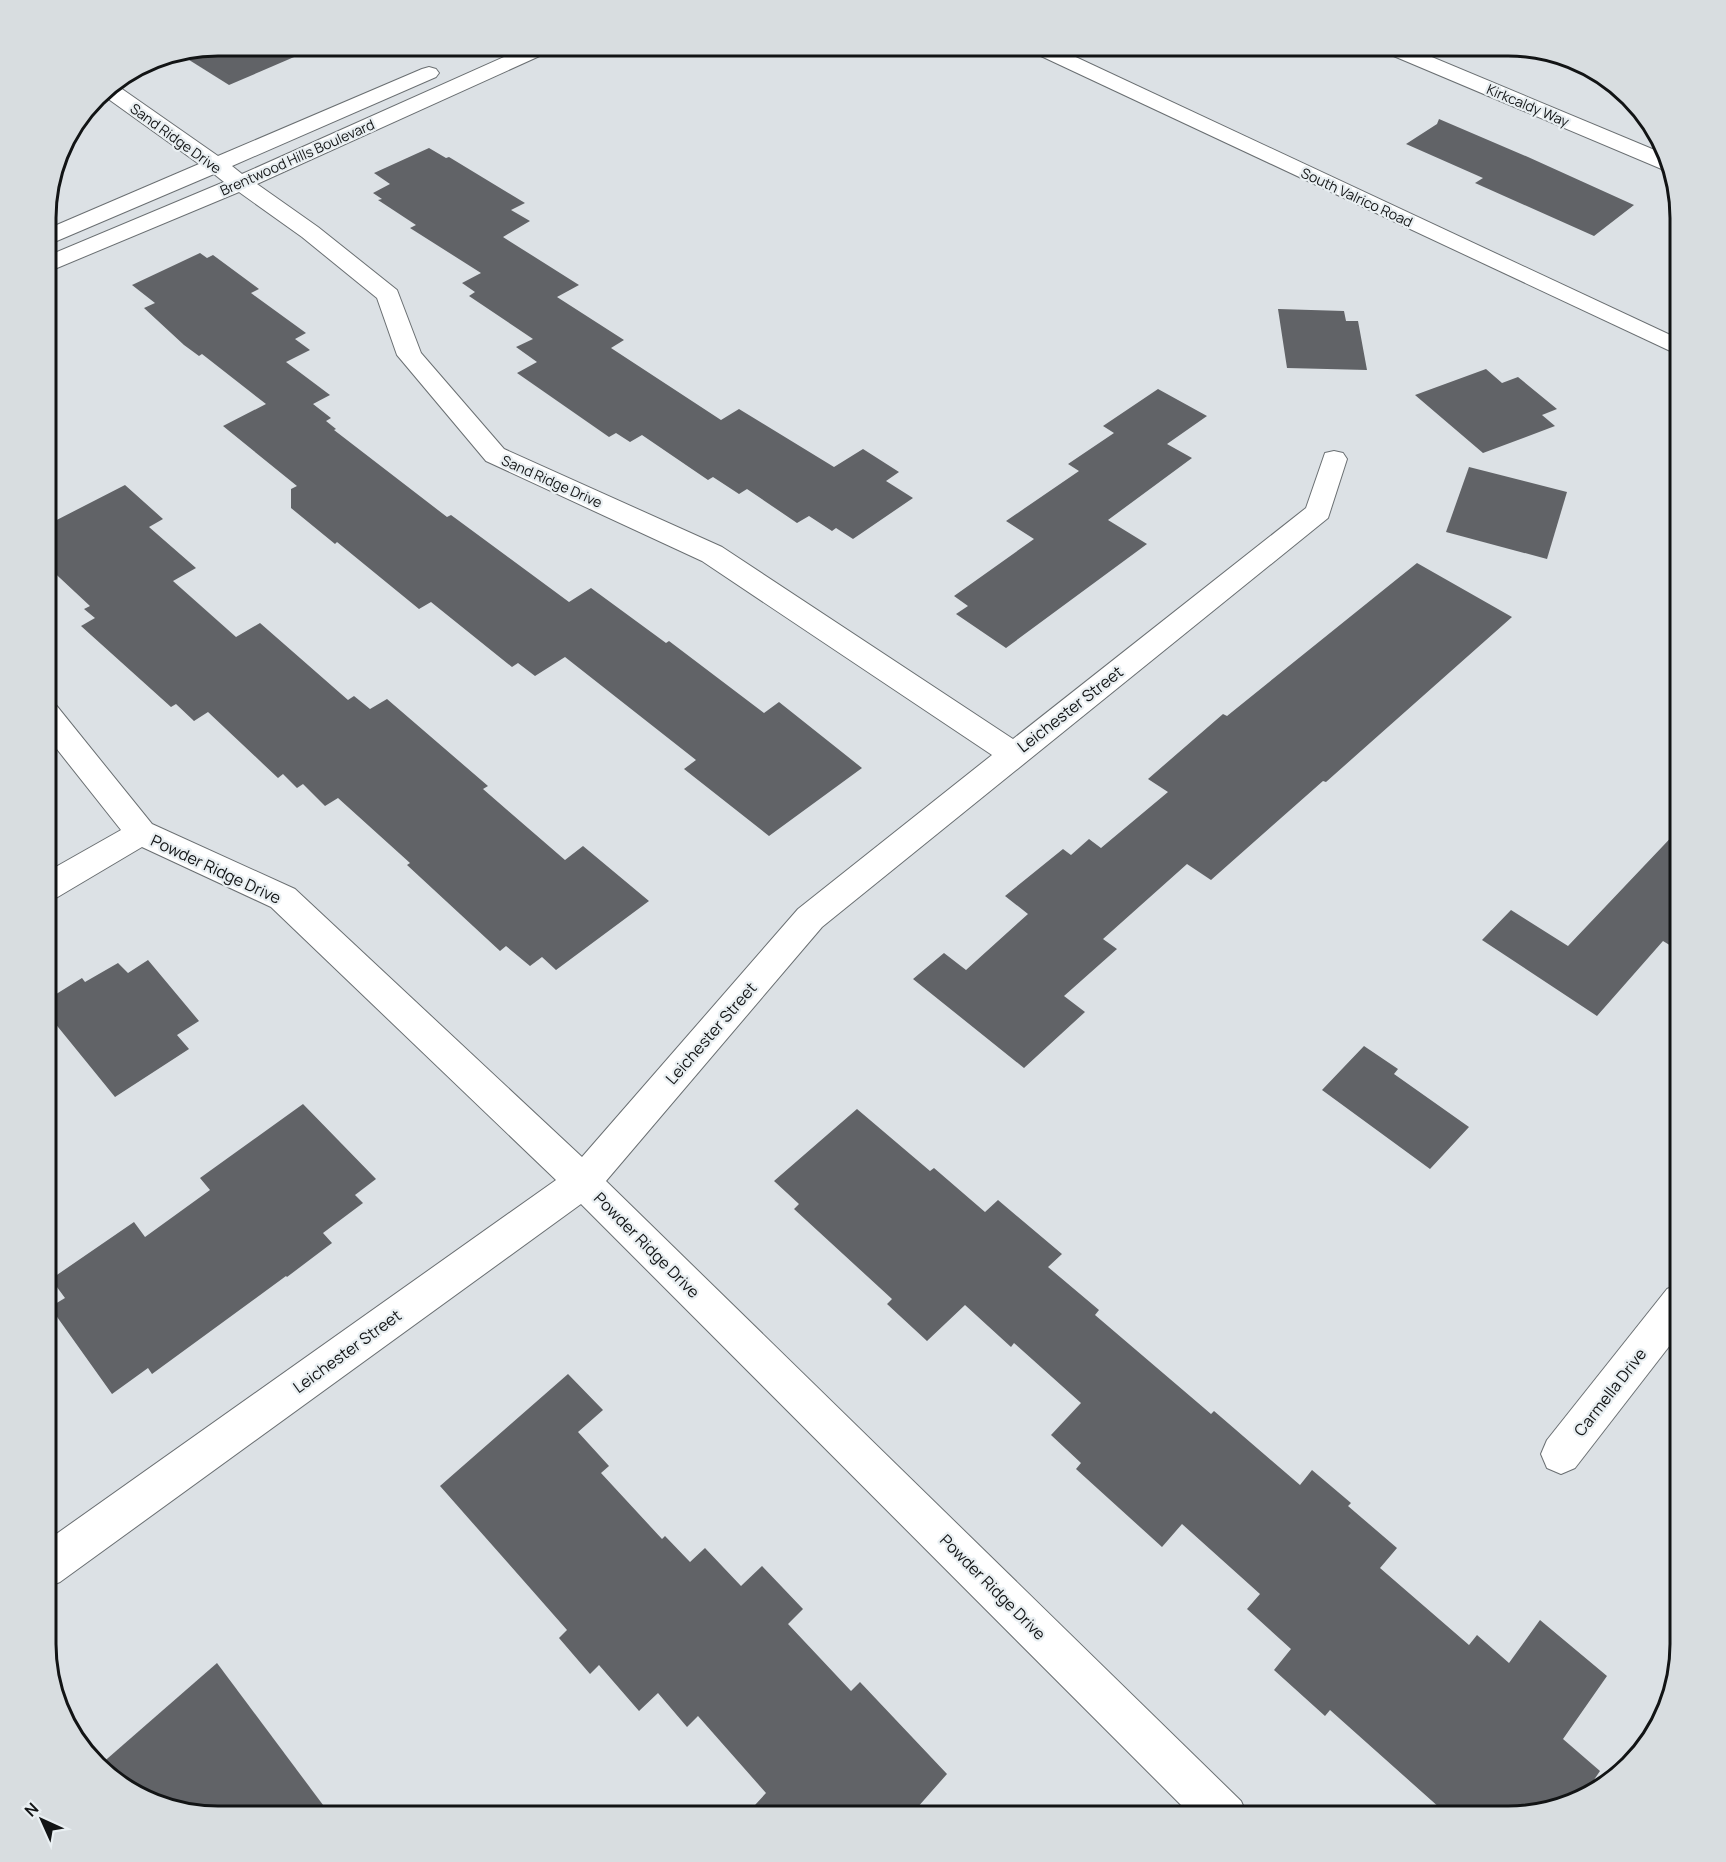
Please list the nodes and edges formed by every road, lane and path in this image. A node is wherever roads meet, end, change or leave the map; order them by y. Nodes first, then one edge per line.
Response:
1 (523, 56) edge
2 (1056, 56) edge
3 (1410, 56) edge
4 (451, 64) dead end
5 (114, 93) edge
6 (1660, 160) edge
7 (216, 167) junction
8 (239, 183) junction
9 (56, 234) edge
10 (56, 261) edge
11 (1670, 344) edge
12 (1334, 459) dead end
13 (56, 727) edge
14 (1013, 754) junction
15 (141, 833) junction
16 (56, 883) edge
17 (583, 1182) junction
18 (1670, 1315) edge
19 (1561, 1454) dead end
20 (56, 1559) edge
21 (1214, 1806) edge

1 - 8 street, Brentwood Hills Boulevard
2 - 11 street, South Valrico Road
3 - 6 street, Kirkcaldy Way
4 - 7 street, Brentwood Hills Boulevard
5 - 7 street, Sand Ridge Drive
7 - 8 street, Sand Ridge Drive
7 - 9 street, Brentwood Hills Boulevard
8 - 10 street, Brentwood Hills Boulevard
8 - 14 street, Sand Ridge Drive
12 - 14 street, Leichester Street
13 - 15 street, Powder Ridge Drive
14 - 17 street, Leichester Street
15 - 16 street
15 - 17 street, Powder Ridge Drive
17 - 20 street, Leichester Street
17 - 21 street, Powder Ridge Drive
18 - 19 street, Carmella Drive

